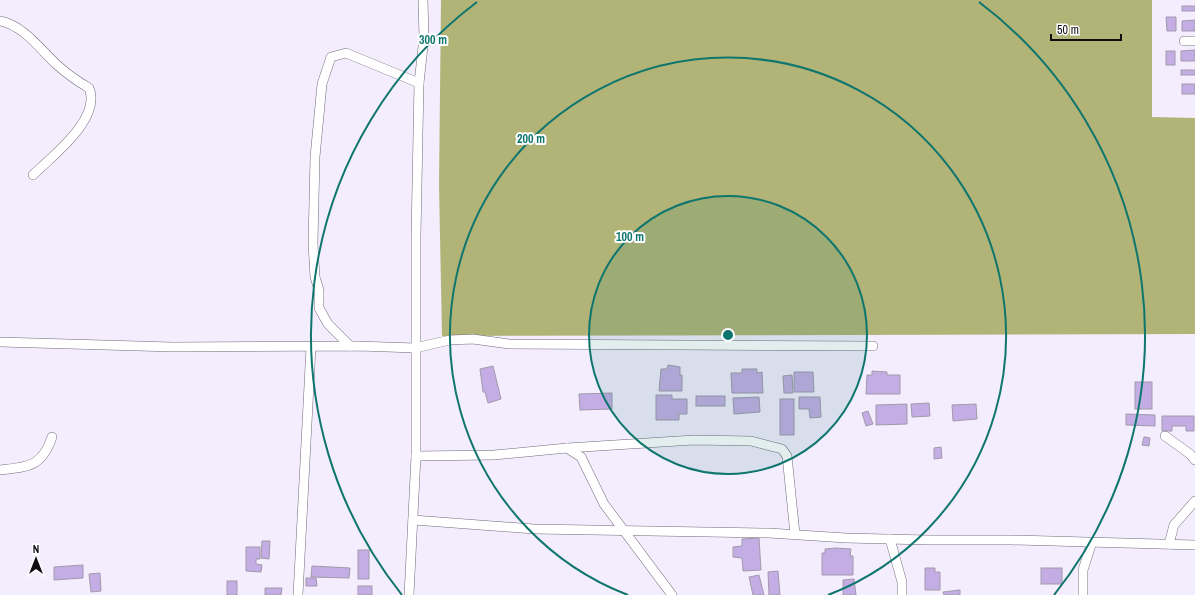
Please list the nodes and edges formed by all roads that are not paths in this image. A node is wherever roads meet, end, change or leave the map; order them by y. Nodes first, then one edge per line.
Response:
1 (423, 0) edge
2 (0, 21) edge
3 (1184, 41) dead end
4 (1195, 41) edge
5 (419, 82) junction
6 (33, 175) dead end
7 (0, 342) edge
8 (350, 346) junction
9 (873, 346) dead end
10 (310, 347) junction
11 (415, 348) junction
12 (1165, 436) dead end
13 (52, 437) dead end
14 (567, 448) junction
15 (416, 456) junction
16 (1195, 460) edge
17 (0, 470) edge
18 (1195, 500) edge
19 (413, 520) junction
20 (623, 531) junction
21 (795, 534) junction
22 (890, 539) junction
23 (1092, 542) junction
24 (1169, 544) junction
25 (1195, 545) edge
26 (298, 595) edge
27 (410, 595) edge
28 (672, 595) edge
29 (902, 595) edge
30 (1083, 595) edge

1 - 5 street
2 - 6 street
3 - 4 street
5 - 8 street
5 - 11 street
7 - 10 street
8 - 10 street
8 - 11 street
9 - 11 street
10 - 26 street
11 - 15 street
12 - 16 street
13 - 17 street
14 - 15 street
14 - 20 street
14 - 21 street
15 - 19 street
18 - 24 street
19 - 20 street
19 - 27 street
20 - 21 street
20 - 28 street
21 - 22 street
22 - 23 street
22 - 29 street
23 - 24 street
23 - 30 street
24 - 25 street

